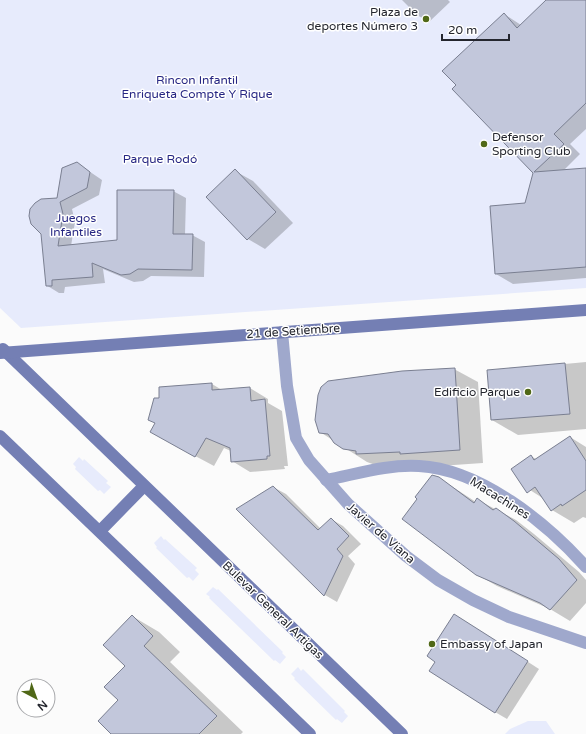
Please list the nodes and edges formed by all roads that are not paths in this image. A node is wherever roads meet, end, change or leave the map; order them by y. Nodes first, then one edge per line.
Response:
1 (586, 310) edge
2 (282, 332) junction
3 (2, 350) edge
4 (0, 436) edge
5 (326, 480) junction
6 (144, 486) junction
7 (100, 531) junction
8 (586, 567) edge
9 (586, 643) edge
10 (310, 734) edge
11 (402, 734) edge

1 - 2 main road, 21 de Setiembre
2 - 3 main road, 21 de Setiembre
2 - 5 street, Javier de Viana
3 - 6 main road, Bulevar General Artigas
4 - 7 main road
5 - 8 street, Macachines
5 - 9 street, Javier de Viana
6 - 7 main road
6 - 11 main road, Bulevar General Artigas
7 - 10 main road

